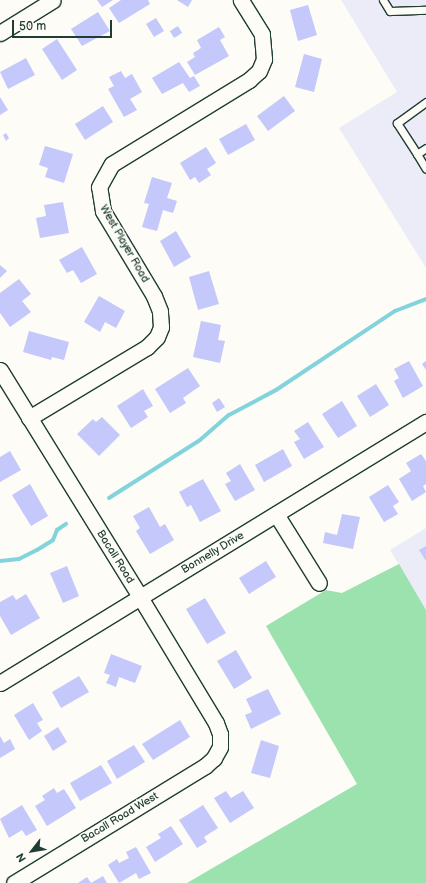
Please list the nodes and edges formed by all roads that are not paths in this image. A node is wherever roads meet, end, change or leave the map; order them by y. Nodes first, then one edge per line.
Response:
1 (53, 0) edge
2 (241, 0) edge
3 (383, 0) edge
4 (426, 10) edge
5 (0, 33) edge
6 (426, 102) edge
7 (426, 148) edge
8 (417, 154) junction
9 (426, 169) edge
10 (0, 370) edge
11 (29, 418) junction
12 (426, 422) edge
13 (276, 514) junction
14 (319, 583) dead end
15 (140, 598) junction
16 (0, 683) edge
17 (220, 747) joint
18 (14, 883) edge

1 - 5 street
2 - 11 street, West Player Road
3 - 4 lane
6 - 8 lane
7 - 8 lane
8 - 9 lane
10 - 11 street, Bacall Road
11 - 15 street, Bacall Road
12 - 13 street, Bonnelly Drive
13 - 14 street
13 - 15 street, Bonnelly Drive
15 - 16 street, Bonnelly Drive
15 - 17 street, Bacall Road
17 - 18 street, Bacall Road West

